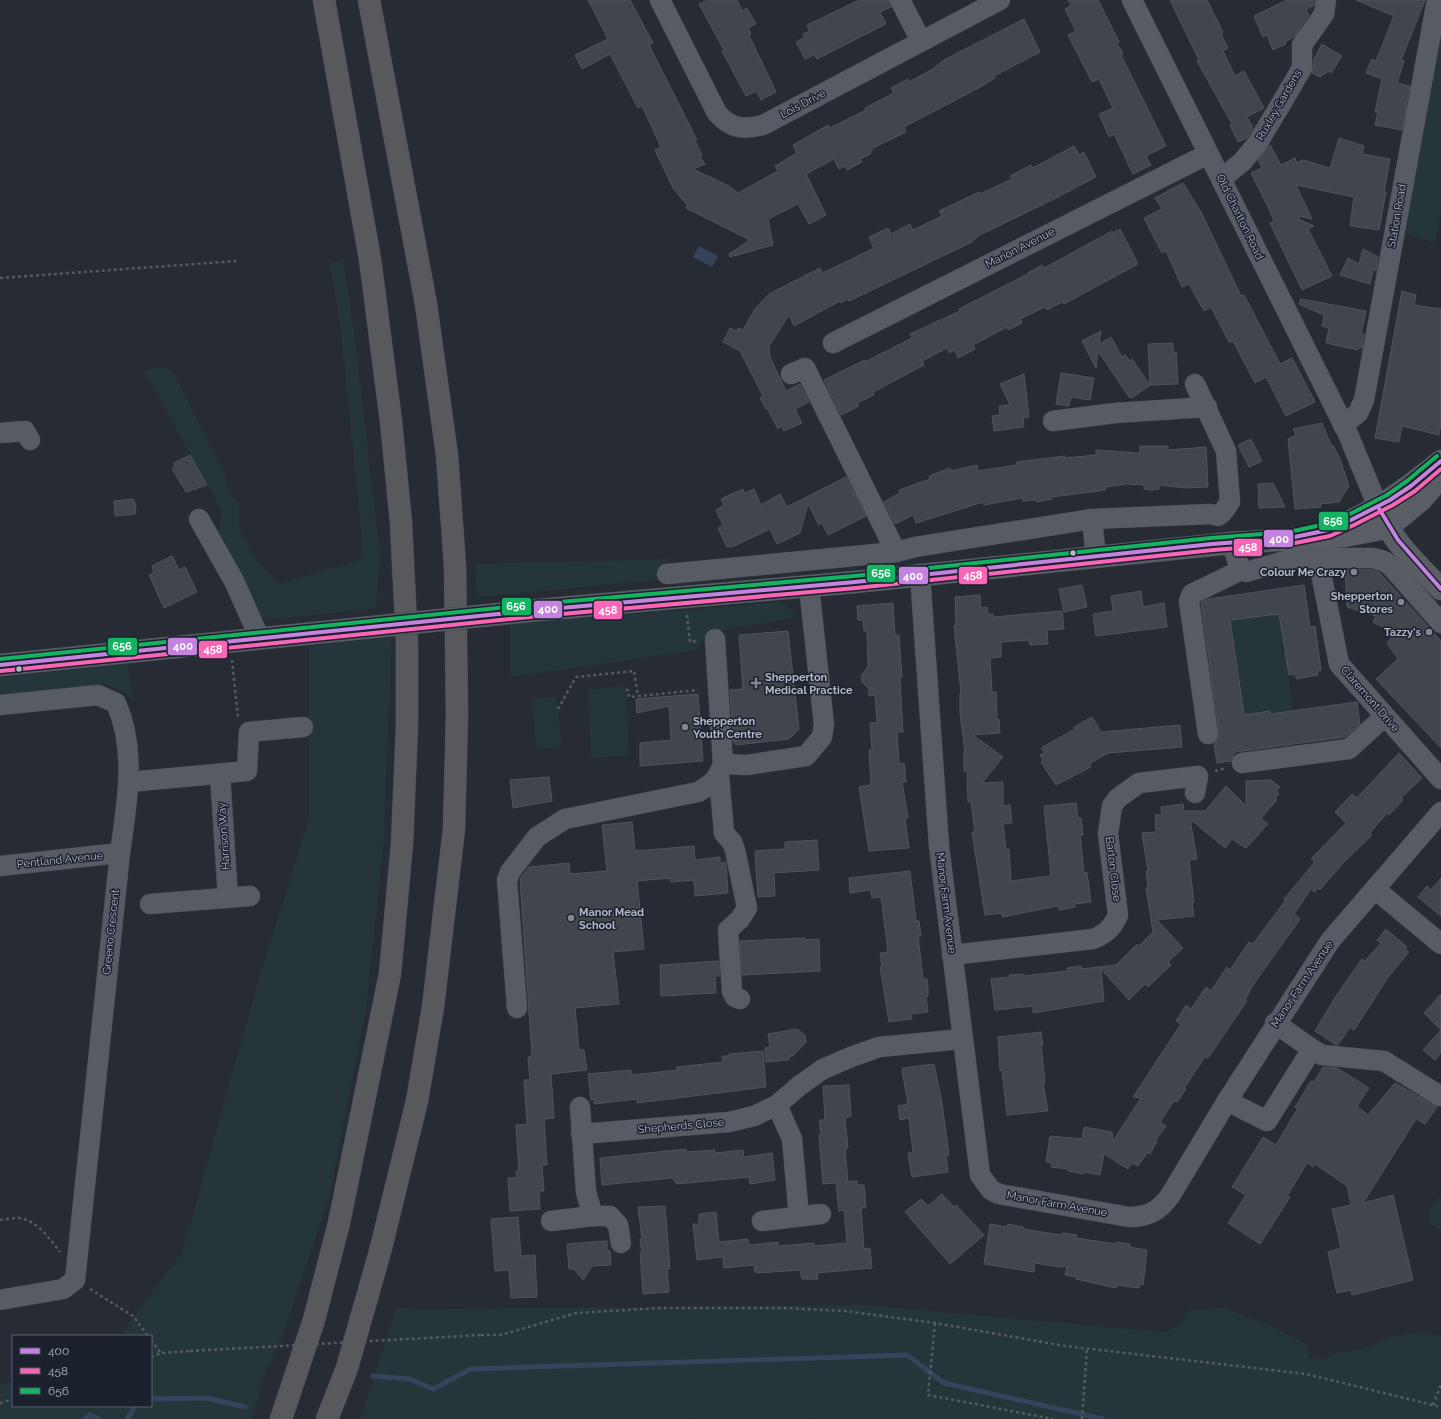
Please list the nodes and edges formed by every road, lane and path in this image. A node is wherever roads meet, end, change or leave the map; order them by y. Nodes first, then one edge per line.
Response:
1 (324, 0) edge
2 (369, 0) edge
3 (660, 0) edge
4 (900, 0) edge
5 (1000, 0) edge
6 (1132, 0) edge
7 (1326, 0) edge
8 (1437, 0) edge
9 (921, 40) junction
10 (1208, 154) junction
11 (1221, 179) junction
12 (237, 261) dead end
13 (0, 278) edge
14 (833, 343) dead end
15 (791, 374) dead end
16 (1195, 384) dead end
17 (1207, 407) junction
18 (1053, 421) dead end
19 (1346, 430) junction
20 (0, 433) edge
21 (30, 440) dead end
22 (1441, 460) edge
23 (1441, 477) edge
24 (1384, 503) junction
25 (1211, 514) junction
26 (199, 519) dead end
27 (1092, 519) junction
28 (1394, 523) junction
29 (1290, 538) junction
30 (1221, 544) junction
31 (896, 552) junction
32 (1096, 556) junction
33 (1318, 558) junction
34 (1240, 570) junction
35 (1441, 573) edge
36 (667, 574) dead end
37 (920, 574) junction
38 (809, 586) junction
39 (1441, 589) edge
40 (687, 611) dead end
41 (1441, 623) edge
42 (260, 639) junction
43 (715, 639) dead end
44 (230, 642) junction
45 (690, 642) dead end
46 (0, 665) edge
47 (626, 690) dead end
48 (698, 690) dead end
49 (638, 696) junction
50 (0, 705) edge
51 (558, 708) dead end
52 (1385, 716) junction
53 (303, 727) dead end
54 (249, 732) junction
55 (1208, 734) dead end
56 (1242, 762) joint
57 (721, 770) junction
58 (220, 774) junction
59 (1441, 779) edge
60 (129, 782) junction
61 (1196, 784) joint
62 (1441, 812) edge
63 (120, 853) junction
64 (0, 866) edge
65 (1375, 889) junction
66 (250, 896) dead end
67 (228, 898) junction
68 (150, 904) dead end
69 (1441, 944) edge
70 (952, 955) junction
71 (740, 1000) dead end
72 (517, 1008) dead end
73 (1275, 1023) junction
74 (962, 1039) junction
75 (1312, 1049) junction
76 (1440, 1096) edge
77 (1227, 1101) junction
78 (777, 1105) junction
79 (580, 1107) dead end
80 (582, 1134) junction
81 (821, 1214) dead end
82 (593, 1216) junction
83 (799, 1216) junction
84 (0, 1220) edge
85 (551, 1221) dead end
86 (762, 1221) dead end
87 (621, 1243) dead end
88 (60, 1258) dead end
89 (75, 1280) junction
90 (0, 1300) edge
91 (935, 1323) junction
92 (147, 1335) edge
93 (152, 1341) edge
94 (1087, 1348) junction
95 (161, 1353) junction
96 (152, 1357) edge
97 (1441, 1385) edge
98 (12, 1399) edge
99 (0, 1403) edge
100 (1433, 1405) junction
101 (1441, 1407) edge
102 (281, 1419) edge
103 (328, 1419) edge
104 (1053, 1419) edge
105 (1082, 1419) edge

1 - 102 highway
2 - 103 highway
3 - 9 street, Lois Drive
4 - 9 street
5 - 9 street, Lois Drive
6 - 10 street, Old Charlton Road
7 - 11 street, Ruxley Gardens
8 - 19 street, Station Road
10 - 11 street, Old Charlton Road
10 - 14 street, Marion Avenue
11 - 19 street, Old Charlton Road
12 - 13 path
15 - 31 street
16 - 17 street
17 - 18 street
17 - 25 street
19 - 24 street, Old Charlton Road
20 - 21 street
22 - 24 main road
23 - 28 main road
24 - 28 main road
24 - 29 main road
25 - 27 street
25 - 30 street
26 - 42 street
27 - 31 street
27 - 32 street
28 - 29 main road
28 - 35 main road
28 - 39 main road
29 - 30 main road
30 - 32 main road
30 - 34 street
31 - 36 street
32 - 37 main road
33 - 34 street
33 - 41 street
33 - 52 street, Claremont Drive
34 - 55 street
37 - 38 main road
37 - 70 street, Manor Farm Avenue
38 - 42 main road, bridge
38 - 57 street
40 - 45 path
42 - 44 main road
43 - 57 street
44 - 46 main road
44 - 54 path
47 - 49 path
48 - 49 path
49 - 51 path
50 - 60 street, Greeno Crescent
52 - 56 street
52 - 59 street, Claremont Drive
53 - 54 street
54 - 58 street
56 - 61 path
57 - 71 street
57 - 72 street
58 - 60 street
58 - 67 street, Harrison Way
60 - 63 street, Greeno Crescent
61 - 70 street, Barton Close
62 - 65 street, Manor Farm Avenue
63 - 64 street, Pentland Avenue
63 - 89 street, Greeno Crescent
65 - 69 street
65 - 73 street, Manor Farm Avenue
66 - 67 street
67 - 68 street
70 - 74 street, Manor Farm Avenue
73 - 75 street
73 - 77 street, Manor Farm Avenue
74 - 77 street, Manor Farm Avenue
74 - 78 street, Shepherds Close
75 - 76 street
75 - 77 street
78 - 80 street, Shepherds Close
78 - 83 street
79 - 80 street
80 - 82 street
81 - 83 street
82 - 85 street
82 - 87 street
83 - 86 street
84 - 88 path
89 - 90 street
89 - 92 path
91 - 94 path
91 - 95 path, bridge
91 - 104 path
93 - 95 path
94 - 100 path
94 - 105 path
95 - 96 path
97 - 100 path
98 - 99 path
100 - 101 path

